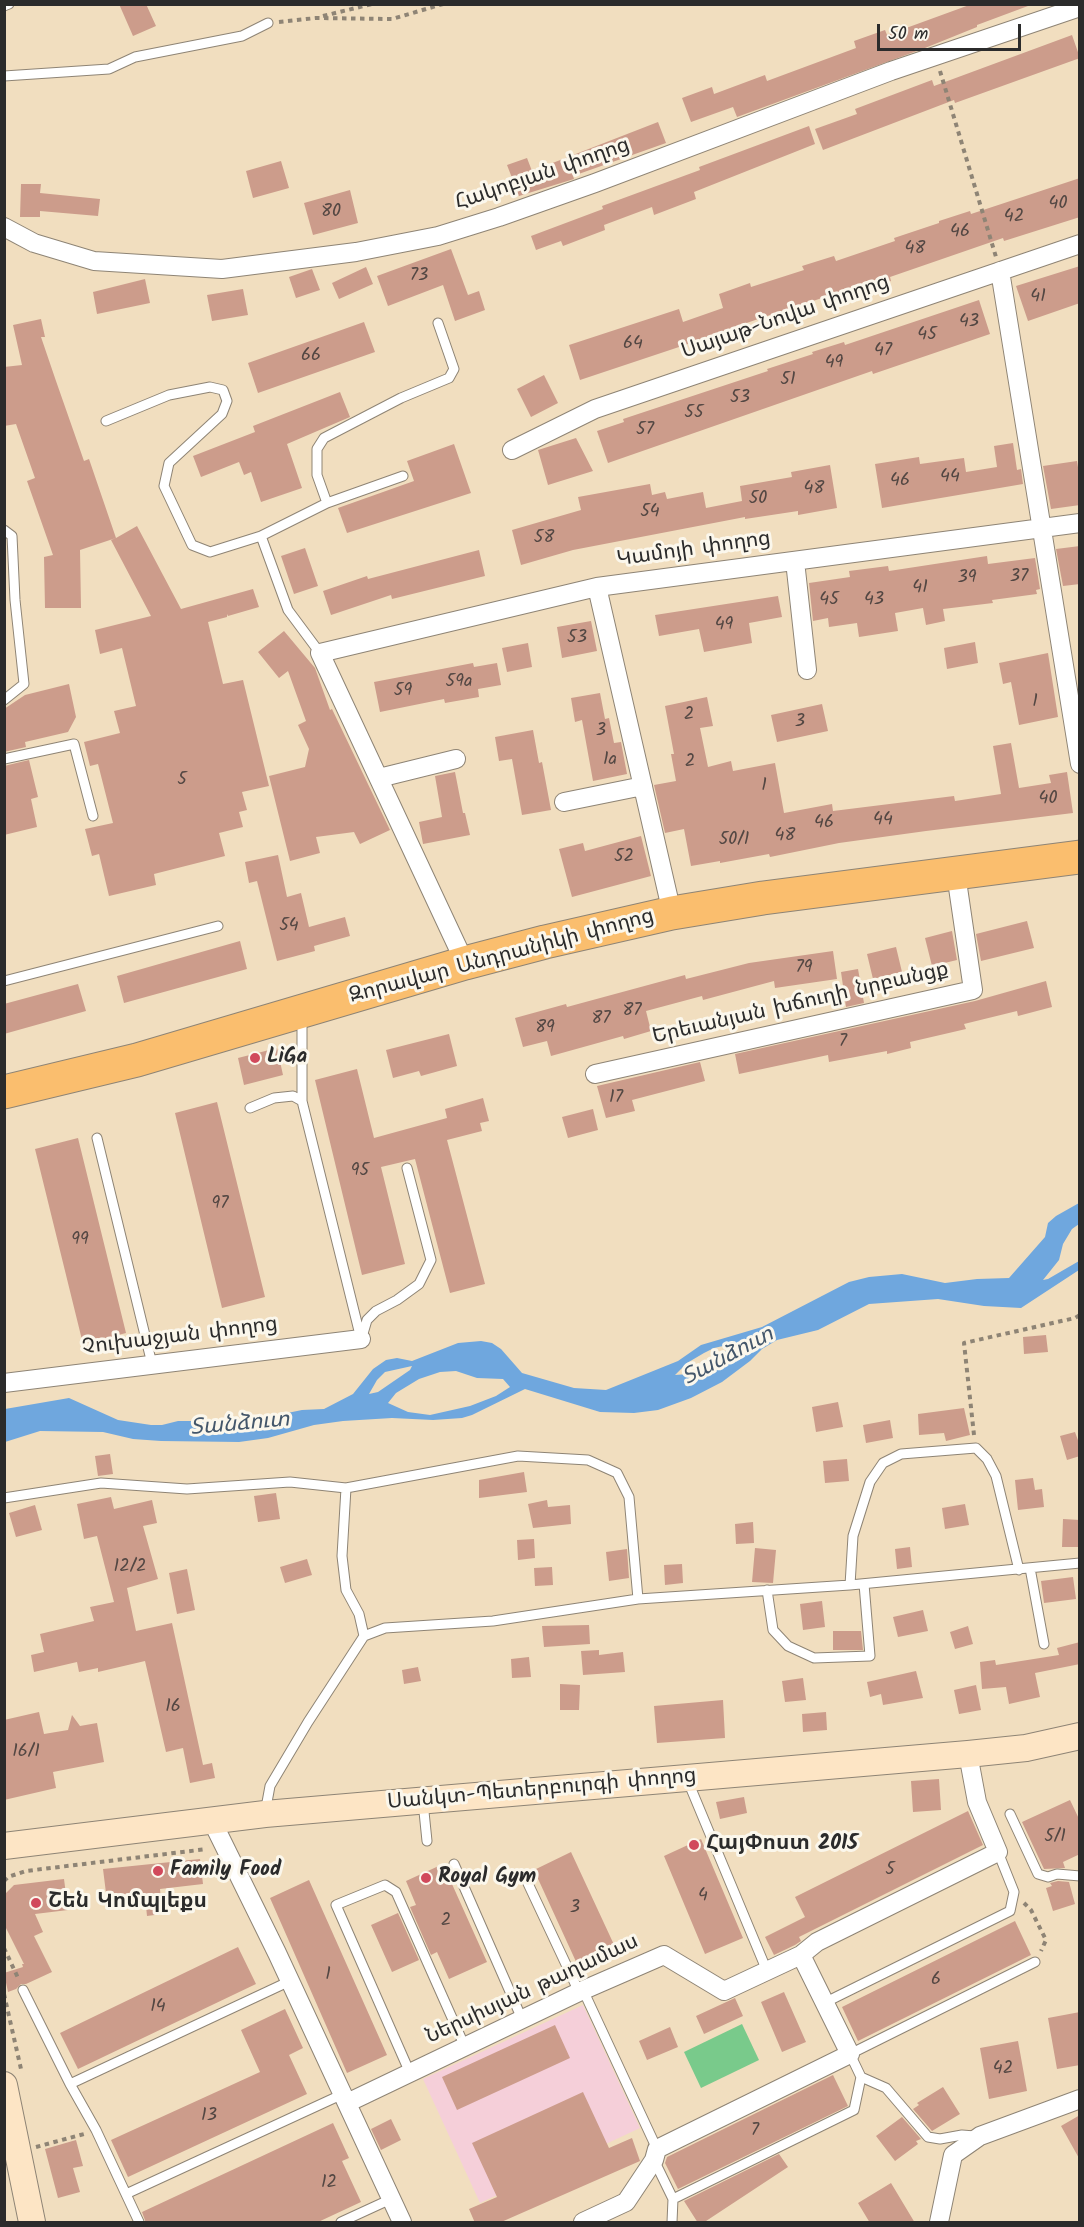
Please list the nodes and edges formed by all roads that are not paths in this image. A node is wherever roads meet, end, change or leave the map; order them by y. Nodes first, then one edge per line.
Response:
1 (9, 4) edge
2 (4, 6) edge
3 (1080, 7) edge
4 (268, 23) road end
5 (4, 76) edge
6 (4, 227) edge
7 (1080, 244) edge
8 (998, 263) junction
9 (438, 323) dead end
10 (106, 421) dead end
11 (512, 450) dead end
12 (403, 476) dead end
13 (327, 503) junction
14 (1080, 523) edge
15 (1042, 528) junction
16 (4, 530) edge
17 (261, 536) junction
18 (795, 561) junction
19 (597, 587) junction
20 (320, 653) junction
21 (807, 670) dead end
22 (4, 700) edge
23 (4, 759) edge
24 (456, 759) dead end
25 (1080, 764) edge
26 (379, 778) junction
27 (643, 786) junction
28 (564, 802) dead end
29 (93, 816) dead end
30 (1080, 857) edge
31 (956, 874) junction
32 (672, 913) junction
33 (218, 926) dead end
34 (465, 963) junction
35 (4, 981) edge
36 (302, 1013) junction
37 (595, 1074) dead end
38 (4, 1092) edge
39 (302, 1101) junction
40 (250, 1108) dead end
41 (97, 1138) dead end
42 (407, 1168) dead end
43 (361, 1339) junction
44 (152, 1364) junction
45 (4, 1383) edge
46 (346, 1488) junction
47 (4, 1498) edge
48 (1080, 1563) edge
49 (1030, 1568) junction
50 (1019, 1570) junction
51 (864, 1584) junction
52 (850, 1585) junction
53 (766, 1590) junction
54 (638, 1599) junction
55 (364, 1636) junction
56 (1044, 1644) dead end
57 (1080, 1737) edge
58 (968, 1754) junction
59 (687, 1778) junction
60 (422, 1801) junction
61 (265, 1814) junction
62 (1010, 1814) dead end
63 (213, 1821) junction
64 (427, 1841) dead end
65 (4, 1846) edge
66 (998, 1852) junction
67 (454, 1864) dead end
68 (525, 1875) dead end
69 (1080, 1876) edge
70 (801, 1955) junction
71 (1035, 1962) road end
72 (767, 1971) junction
73 (290, 1981) junction
74 (23, 1990) road end
75 (581, 1991) junction
76 (824, 2003) junction
77 (522, 2019) junction
78 (465, 2047) junction
79 (849, 2054) junction
80 (410, 2073) junction
81 (861, 2077) junction
82 (70, 2084) junction
83 (4, 2085) edge
84 (345, 2099) junction
85 (1080, 2099) edge
86 (981, 2136) junction
87 (655, 2155) junction
88 (126, 2194) junction
89 (391, 2199) junction
90 (673, 2199) junction
91 (32, 2223) edge
92 (139, 2223) edge
93 (341, 2223) edge
94 (402, 2223) edge
95 (583, 2223) edge
96 (672, 2223) edge
97 (939, 2223) edge

1 - 2 lane
3 - 6 street, Հակոբյան փողոց
4 - 5 lane
7 - 8 street, Սայաթ-Նովա փողոց
8 - 11 street, Սայաթ-Նովա փողոց
8 - 15 street
9 - 13 lane
10 - 17 lane
12 - 13 lane
13 - 17 lane
14 - 15 street, Կամոյի փողոց
15 - 18 street, Կամոյի փողոց
15 - 25 street
16 - 22 lane
17 - 20 lane
18 - 19 street, Կամոյի փողոց
18 - 21 street
19 - 20 street, Կամոյի փողոց
19 - 27 street
20 - 26 street
23 - 29 lane
24 - 26 street
26 - 34 street
27 - 28 street
27 - 32 street
30 - 31 highway, Զորավար Անդրանիկի փողոց
31 - 32 highway, Զորավար Անդրանիկի փողոց
31 - 37 street, Երեւանյան խճուղի նրբանցք
32 - 34 highway, Զորավար Անդրանիկի փողոց
33 - 35 lane
34 - 36 highway, Զորավար Անդրանիկի փողոց
36 - 38 highway, Զորավար Անդրանիկի փողոց
36 - 39 lane
39 - 40 lane
39 - 43 lane
41 - 44 lane
42 - 43 lane
43 - 44 street, Չուխաջյան փողոց
44 - 45 street, Չուխաջյան փողոց
46 - 47 lane
46 - 54 lane
46 - 55 lane
48 - 49 lane
49 - 50 lane
49 - 56 lane
50 - 51 lane
50 - 52 lane
51 - 52 lane
51 - 53 lane
52 - 53 lane
53 - 54 lane
54 - 55 lane
55 - 61 lane
57 - 58 street, Սանկտ-Պետերբուրգի փողոց
58 - 59 street, Սանկտ-Պետերբուրգի փողոց
58 - 66 street
59 - 60 street, Սանկտ-Պետերբուրգի փողոց
59 - 72 lane
60 - 61 street, Սանկտ-Պետերբուրգի փողոց
60 - 64 lane
61 - 63 street, Սանկտ-Պետերբուրգի փողոց
62 - 69 lane
63 - 65 street, Սանկտ-Պետերբուրգի փողոց
63 - 73 street
66 - 70 street, Ներսիսյան թաղամաս
66 - 76 lane
67 - 77 lane
68 - 75 lane
70 - 72 street, Ներսիսյան թաղամաս
70 - 76 street
71 - 79 lane
72 - 75 street, Ներսիսյան թաղամաս
73 - 82 lane
73 - 84 street
74 - 82 lane
75 - 77 street, Ներսիսյան թաղամաս
75 - 87 lane
76 - 79 street
77 - 78 street, Ներսիսյան թաղամաս
78 - 80 street, Ներսիսյան թաղամաս
78 - 80 lane
79 - 81 lane
79 - 87 street
80 - 84 street, Ներսիսյան թաղամաս
81 - 86 lane
81 - 90 lane
82 - 88 lane
83 - 91 street
84 - 88 lane
84 - 89 street
85 - 86 street
86 - 97 street
87 - 90 lane
87 - 95 street
88 - 92 lane
89 - 93 lane
89 - 94 street
90 - 96 lane

